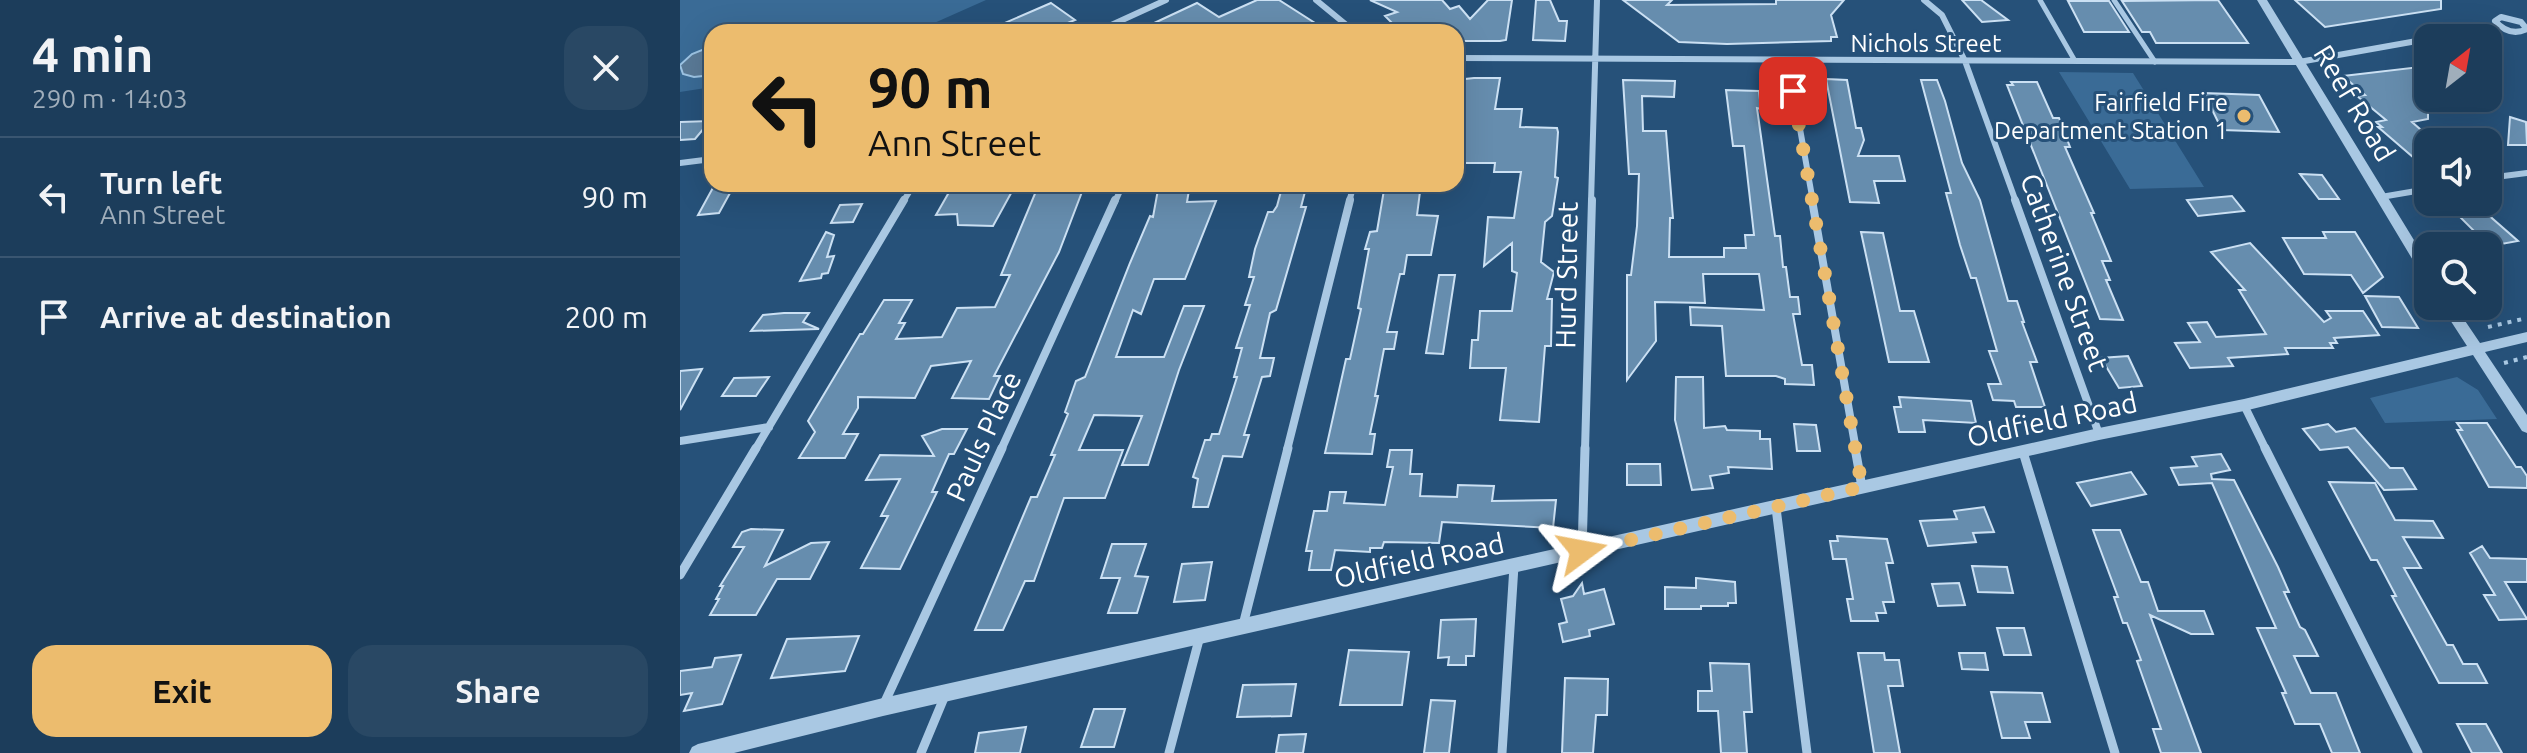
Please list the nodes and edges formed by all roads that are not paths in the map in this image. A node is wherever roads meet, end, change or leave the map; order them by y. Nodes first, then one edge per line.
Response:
1 (1166, 0) edge
2 (1316, 0) edge
3 (1597, 0) edge
4 (1924, 0) edge
5 (2040, 0) edge
6 (2114, 0) edge
7 (2262, 0) edge
8 (1114, 24) edge
9 (1345, 24) edge
10 (2500, 27) joint
11 (2414, 41) edge
12 (1464, 58) edge
13 (1593, 60) junction
14 (1788, 61) junction
15 (1965, 61) junction
16 (2075, 61) junction
17 (2155, 62) junction
18 (2299, 62) junction
19 (704, 160) edge
20 (680, 163) edge
21 (2527, 173) edge
22 (2502, 176) edge
23 (2414, 191) edge
24 (909, 192) edge
25 (1119, 192) edge
26 (1352, 192) edge
27 (2381, 197) junction
28 (2414, 251) edge
29 (2456, 320) edge
30 (2527, 337) edge
31 (2473, 349) junction
32 (2244, 405) junction
33 (769, 427) junction
34 (2527, 427) edge
35 (2099, 434) junction
36 (680, 441) edge
37 (2023, 452) junction
38 (1862, 487) junction
39 (1776, 508) junction
40 (1582, 551) junction
41 (1514, 566) junction
42 (680, 575) edge
43 (1243, 625) junction
44 (1200, 635) junction
45 (946, 693) junction
46 (883, 707) junction
47 (698, 753) edge
48 (921, 753) edge
49 (1169, 753) edge
50 (1502, 753) edge
51 (1807, 753) edge
52 (2115, 753) edge
53 (2418, 753) edge

1 - 8 street
2 - 9 street
3 - 13 street, Hurd Street
4 - 15 street, Catherine Street
5 - 16 lane
6 - 17 lane
7 - 18 street, Reef Road
10 - 10 street
11 - 18 street, Nichols Street
12 - 13 street, Nichols Street
13 - 14 street, Nichols Street
13 - 40 street, Hurd Street
14 - 15 street, Nichols Street
14 - 38 street
15 - 16 street, Nichols Street
15 - 35 street, Catherine Street
16 - 17 street, Nichols Street
17 - 18 street, Nichols Street
18 - 27 street, Reef Road
19 - 20 street
21 - 22 street
23 - 27 street
24 - 33 street
25 - 46 street, Pauls Place
26 - 43 street
27 - 28 street, Reef Road
29 - 31 street
30 - 31 street, Oldfield Road
31 - 32 street, Oldfield Road
31 - 34 street
32 - 35 street, Oldfield Road
32 - 53 street
33 - 36 street
33 - 42 street
35 - 37 street, Oldfield Road
37 - 38 street, Oldfield Road
37 - 52 street
38 - 39 street, Oldfield Road
39 - 40 street, Oldfield Road
39 - 51 street
40 - 41 street, Oldfield Road
41 - 43 street, Oldfield Road
41 - 50 street
43 - 44 street, Oldfield Road
44 - 45 street, Oldfield Road
44 - 49 street
45 - 46 street, Oldfield Road
45 - 48 street
46 - 47 street, Oldfield Road

